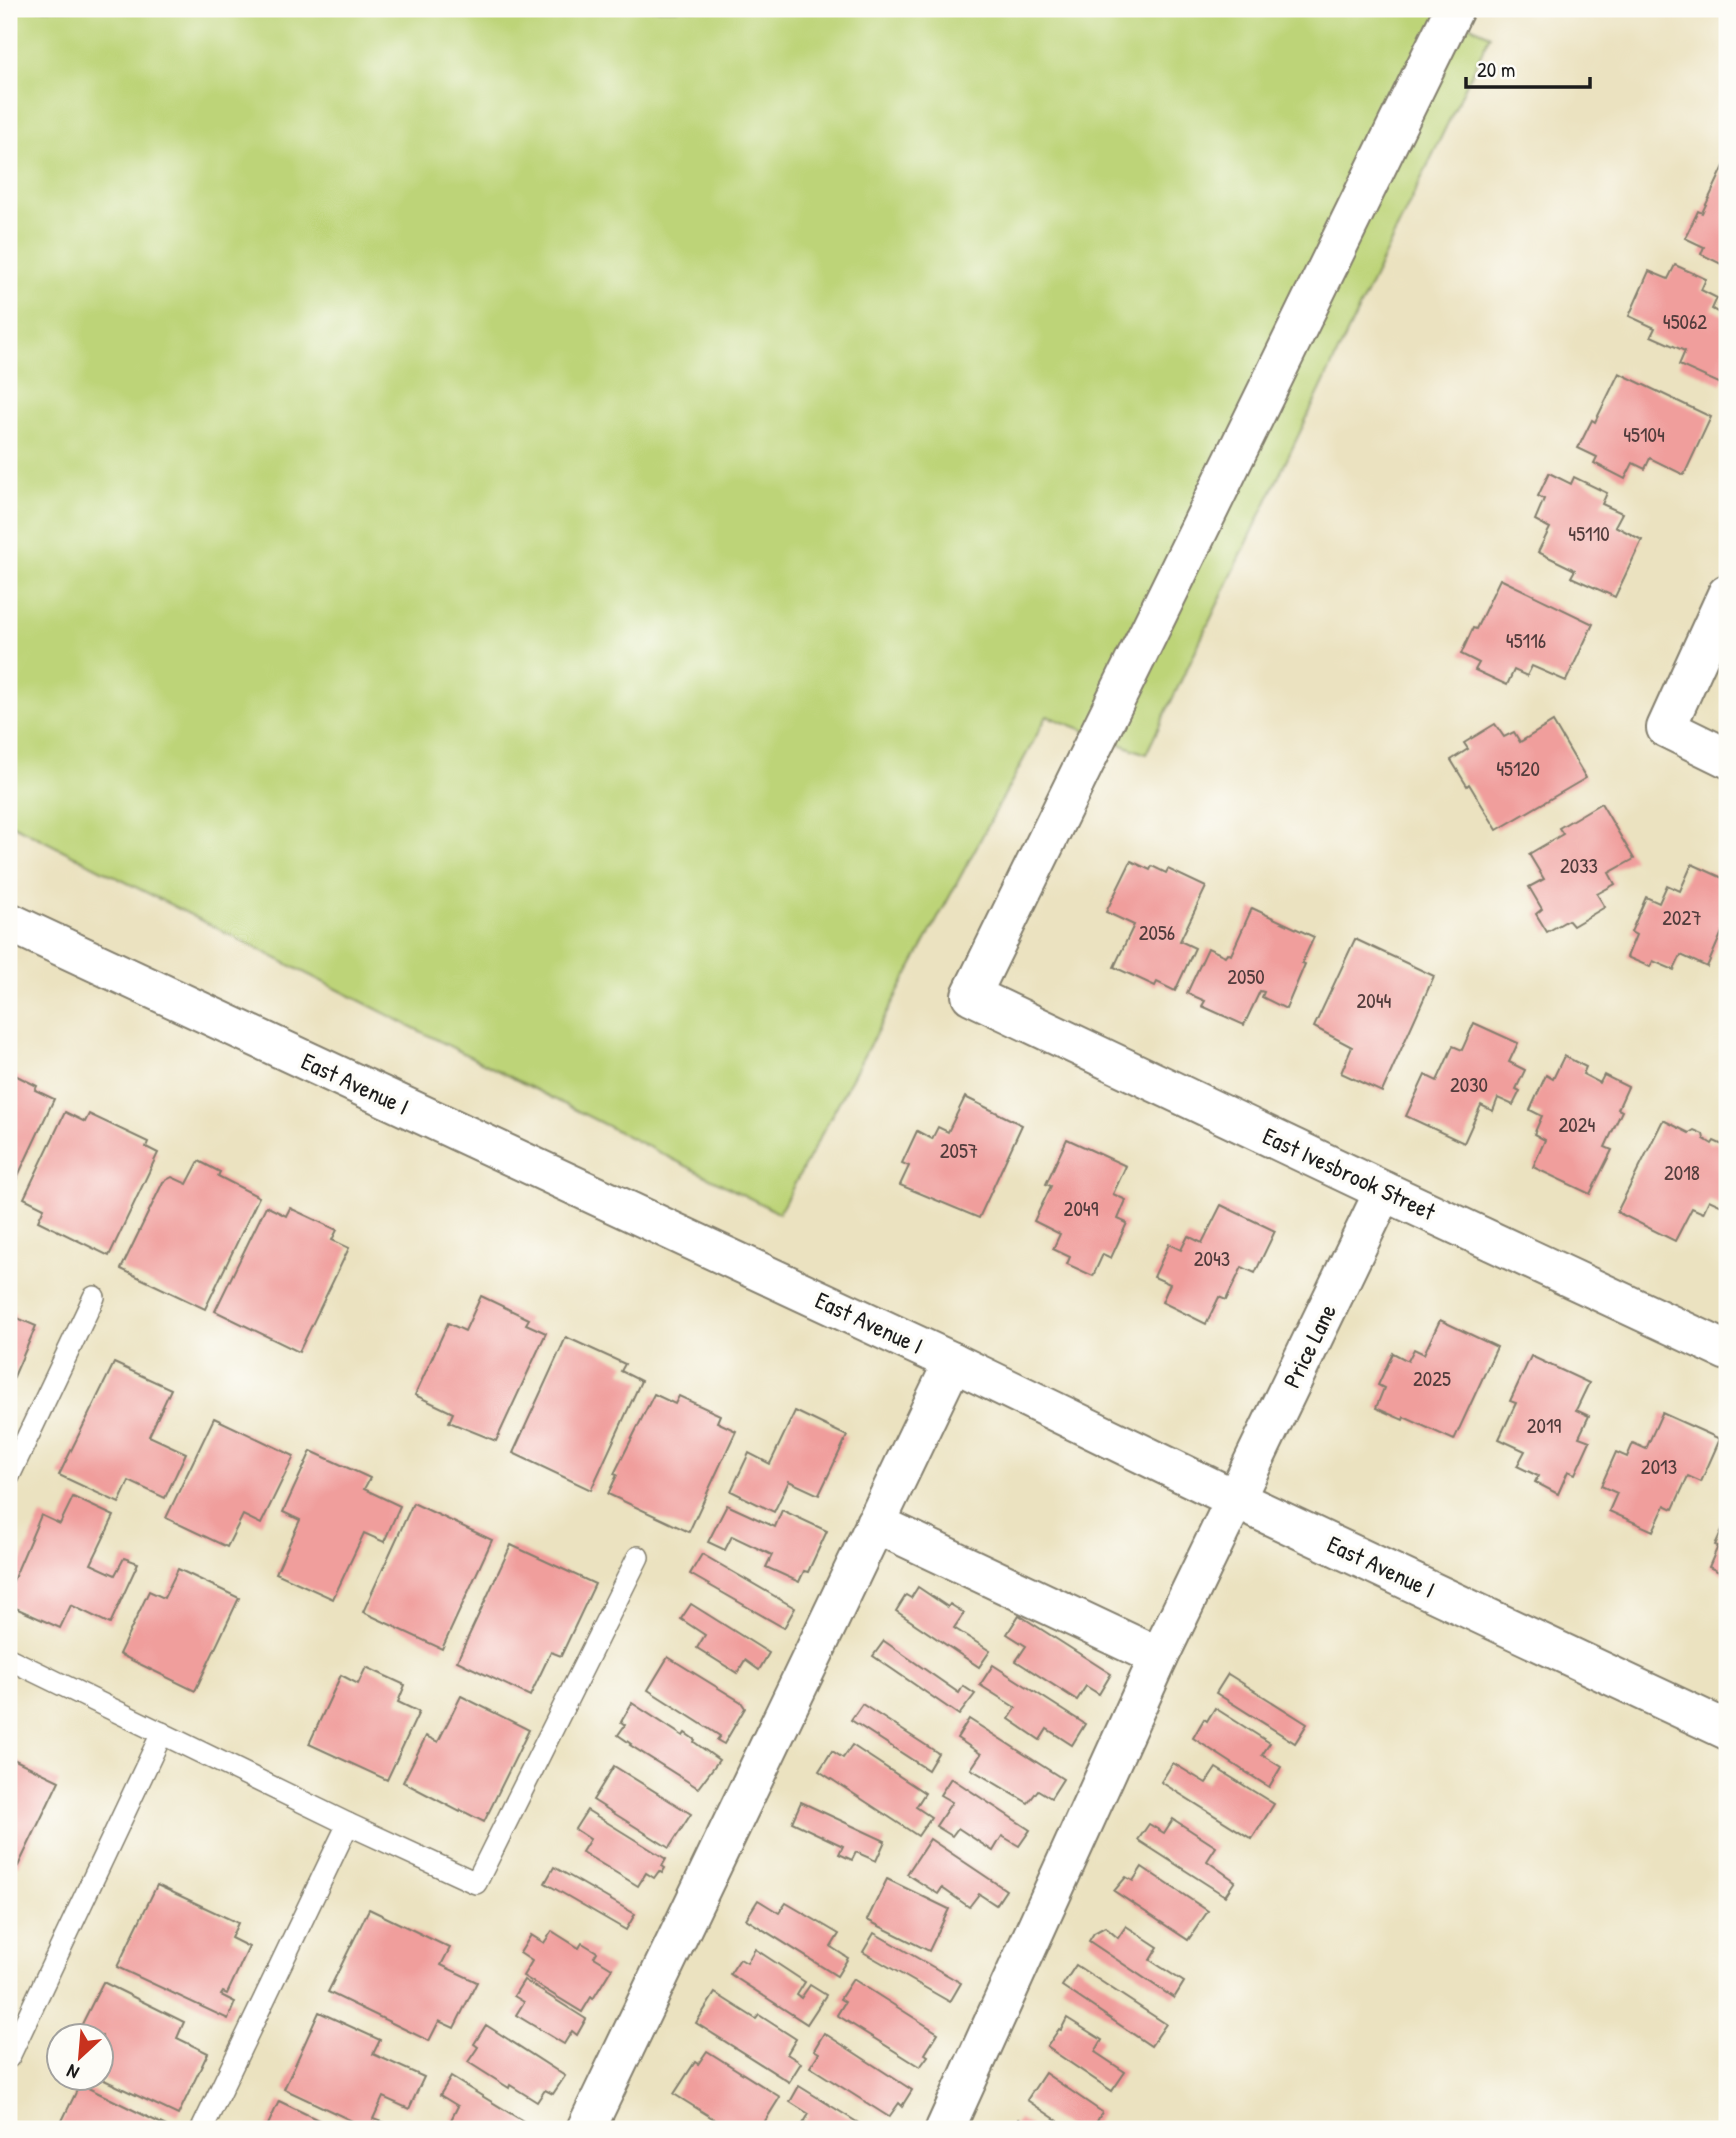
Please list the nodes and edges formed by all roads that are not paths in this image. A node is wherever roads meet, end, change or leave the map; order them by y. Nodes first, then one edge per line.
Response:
1 (1454, 9) edge
2 (1727, 594) edge
3 (1727, 758) edge
4 (9, 922) edge
5 (1384, 1191) junction
6 (94, 1297) dead end
7 (1727, 1351) edge
8 (953, 1363) junction
9 (9, 1476) edge
10 (1237, 1500) junction
11 (875, 1523) junction
12 (638, 1557) dead end
13 (1159, 1657) junction
14 (9, 1659) edge
15 (1727, 1730) edge
16 (162, 1733) junction
17 (348, 1824) junction
18 (9, 2057) edge
19 (202, 2129) edge
20 (586, 2129) edge
21 (945, 2129) edge

1 - 5 street, East Ivesbrook Street
2 - 3 street
4 - 8 street, East Avenue I
5 - 7 street, East Ivesbrook Street
5 - 10 street, Price Lane
6 - 9 lane
8 - 10 street, East Avenue I
8 - 11 street
10 - 13 street, Price Lane
10 - 15 street, East Avenue I
11 - 13 street
11 - 20 street
12 - 17 lane
13 - 21 street, Price Lane
14 - 16 lane
16 - 17 lane
16 - 18 lane
17 - 19 lane

